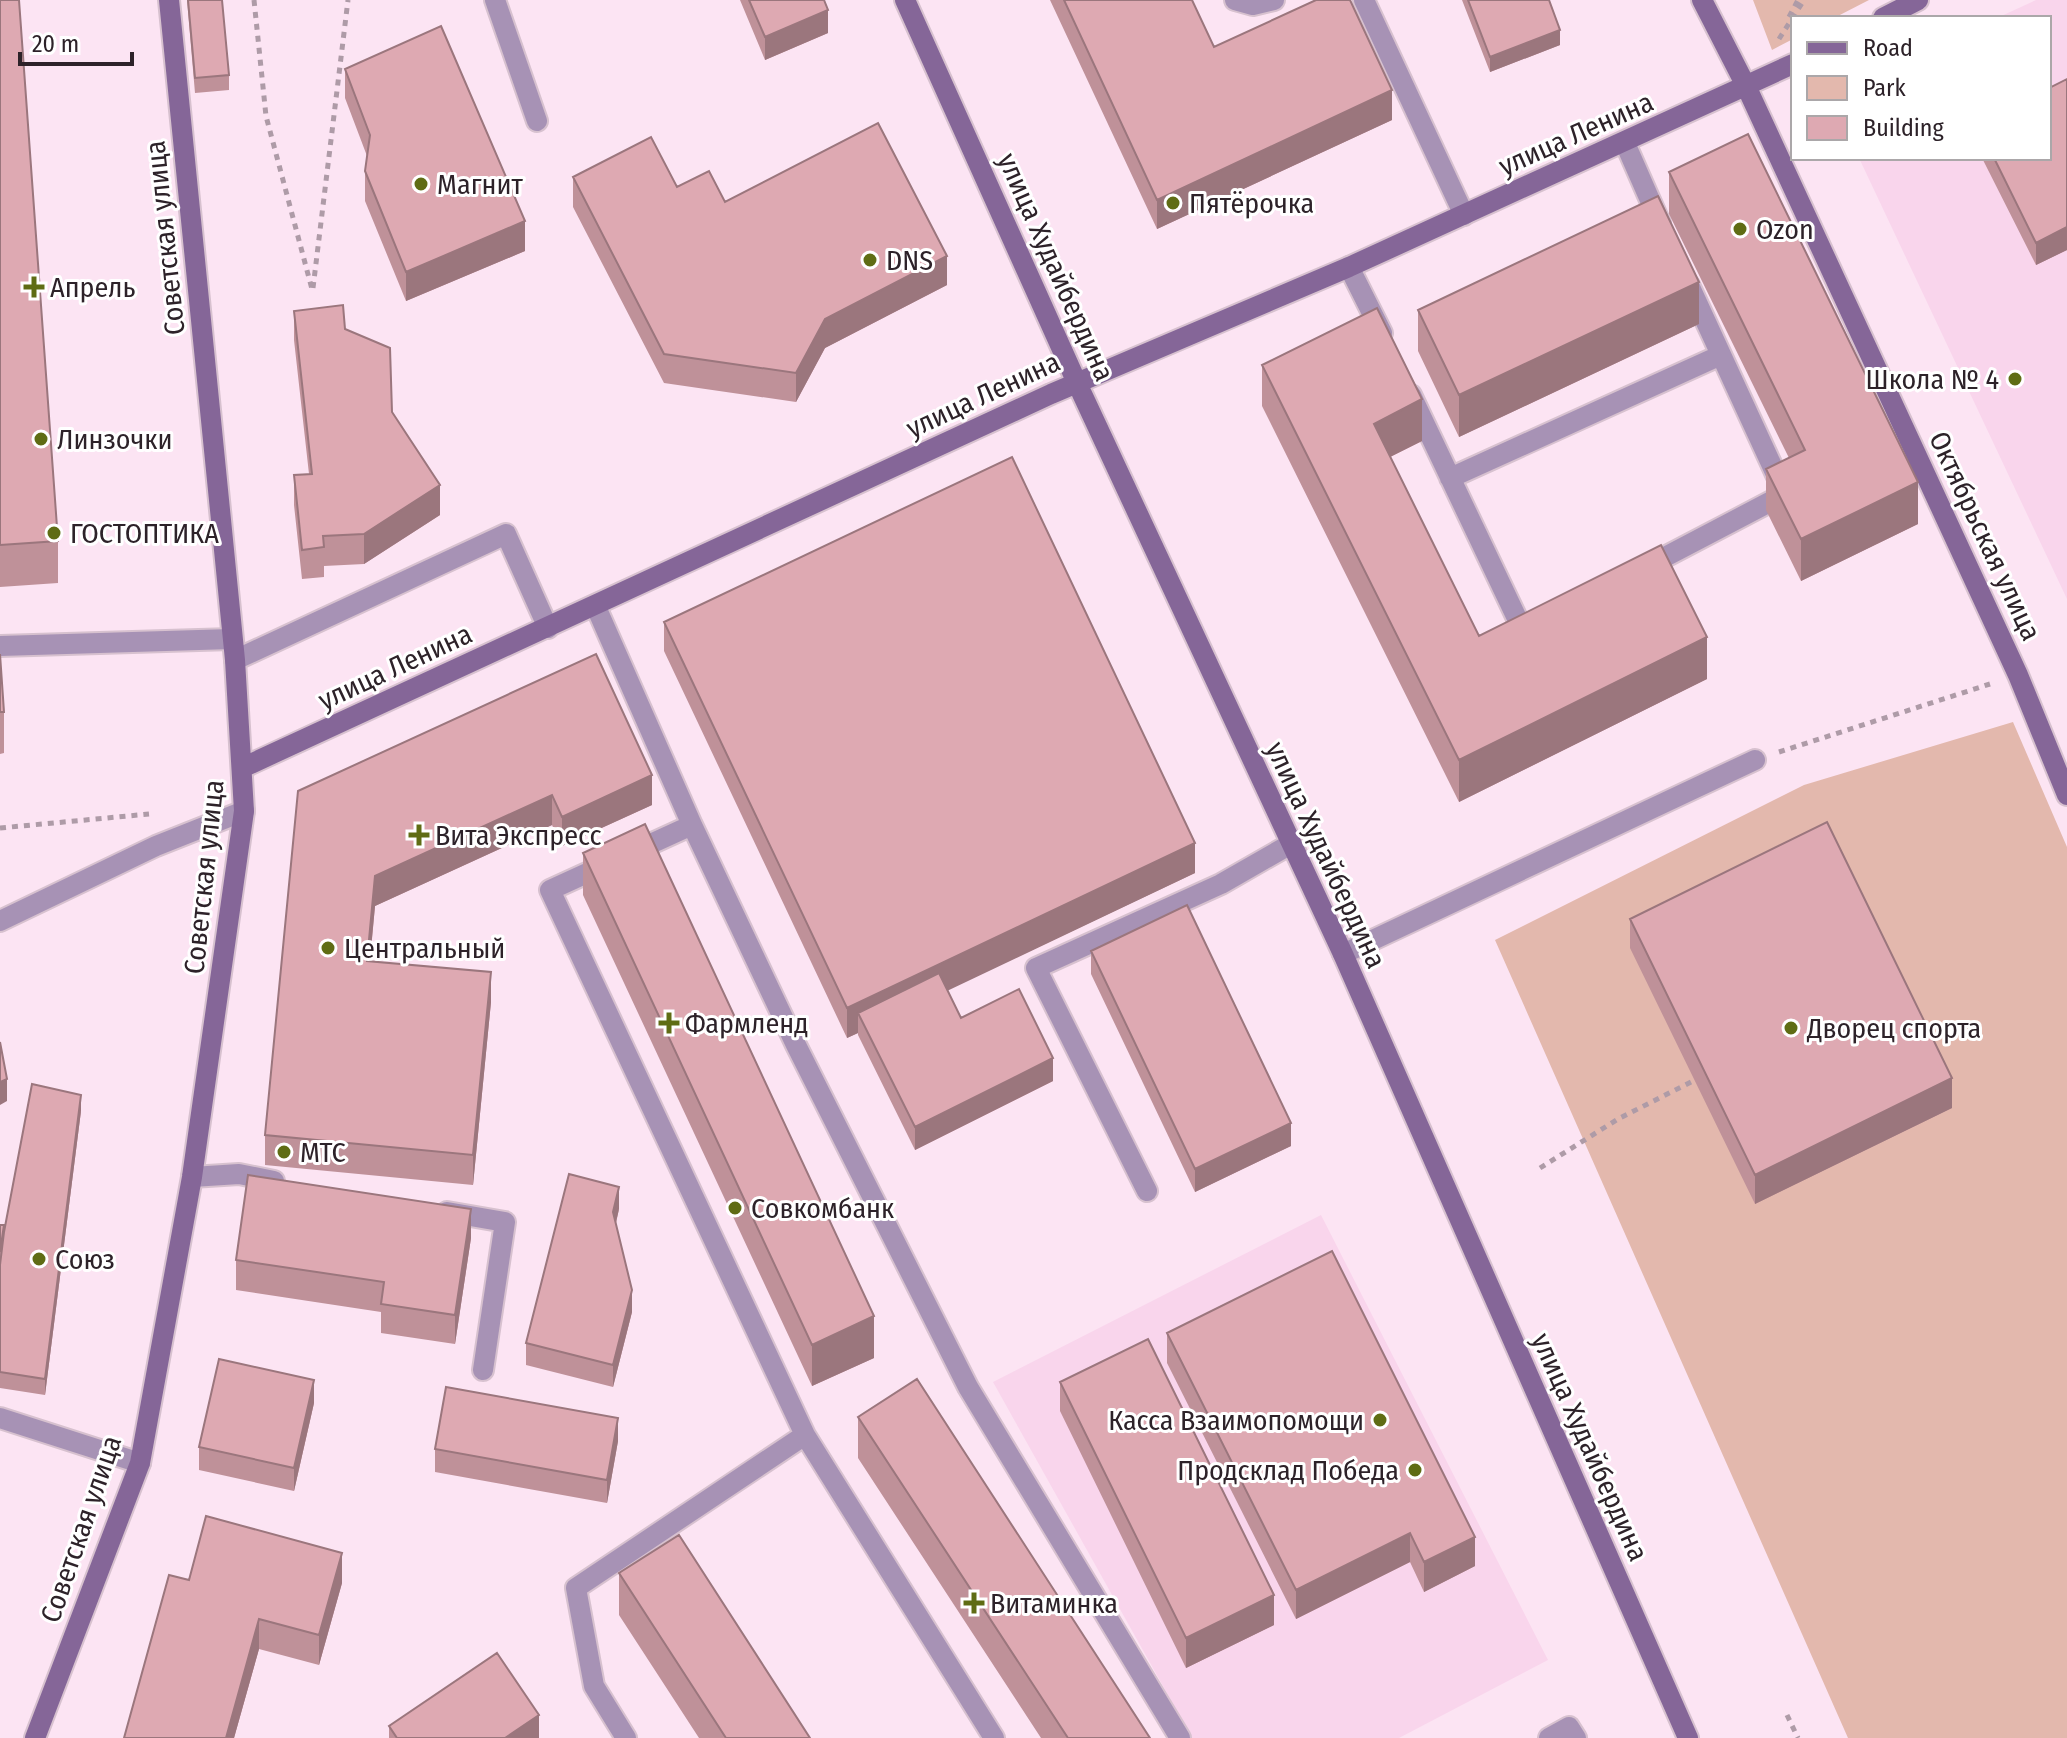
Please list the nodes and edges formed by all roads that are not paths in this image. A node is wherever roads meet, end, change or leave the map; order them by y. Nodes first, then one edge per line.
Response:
1 (169, 0) edge
2 (905, 0) edge
3 (1235, 0) edge
4 (1274, 0) edge
5 (1364, 0) edge
6 (1702, 0) edge
7 (1918, 0) edge
8 (492, 2) edge
9 (1887, 16) edge
10 (1791, 65) edge
11 (1747, 88) junction
12 (537, 121) dead end
13 (1625, 143) junction
14 (1464, 215) junction
15 (1349, 267) junction
16 (1721, 355) junction
17 (1077, 383) junction
18 (1450, 478) junction
19 (1620, 581) edge
20 (596, 607) junction
21 (1551, 617) edge
22 (548, 628) junction
23 (0, 646) edge
24 (234, 650) junction
25 (1755, 760) road end
26 (244, 767) junction
27 (2067, 795) edge
28 (244, 811) junction
29 (692, 825) junction
30 (1289, 845) junction
31 (0, 921) edge
32 (1343, 954) junction
33 (192, 1177) junction
34 (302, 1186) edge
35 (1147, 1191) dead end
36 (427, 1208) edge
37 (483, 1370) dead end
38 (0, 1418) edge
39 (805, 1435) junction
40 (140, 1463) junction
41 (35, 1738) edge
42 (626, 1738) edge
43 (994, 1738) edge
44 (1180, 1738) edge
45 (1549, 1738) edge
46 (1576, 1738) edge
47 (1688, 1738) edge

1 - 24 street, Советская улица
2 - 17 street, улица Худайбердина
3 - 4 lane
5 - 14 lane
6 - 11 street, Октябрьская улица
7 - 9 street
8 - 12 lane
10 - 11 street, улица Ленина
11 - 13 street, улица Ленина
11 - 27 street, Октябрьская улица
13 - 14 street, улица Ленина
13 - 16 lane
14 - 15 street, улица Ленина
15 - 17 street, улица Ленина
15 - 18 lane
16 - 18 lane
16 - 19 lane
17 - 20 street, улица Ленина
17 - 30 street, улица Худайбердина
18 - 21 lane
20 - 22 street, улица Ленина
20 - 29 lane
22 - 24 lane
22 - 26 street, улица Ленина
23 - 24 lane
24 - 26 street, Советская улица
25 - 32 lane
26 - 28 street, Советская улица
28 - 31 lane
28 - 33 street, Советская улица
29 - 39 lane
29 - 44 lane
30 - 32 street, улица Худайбердина
30 - 35 lane
32 - 47 street, улица Худайбердина
33 - 34 lane
33 - 40 street, Советская улица
36 - 37 lane
38 - 40 lane
39 - 42 lane
39 - 43 lane
40 - 41 street, Советская улица
45 - 46 lane

